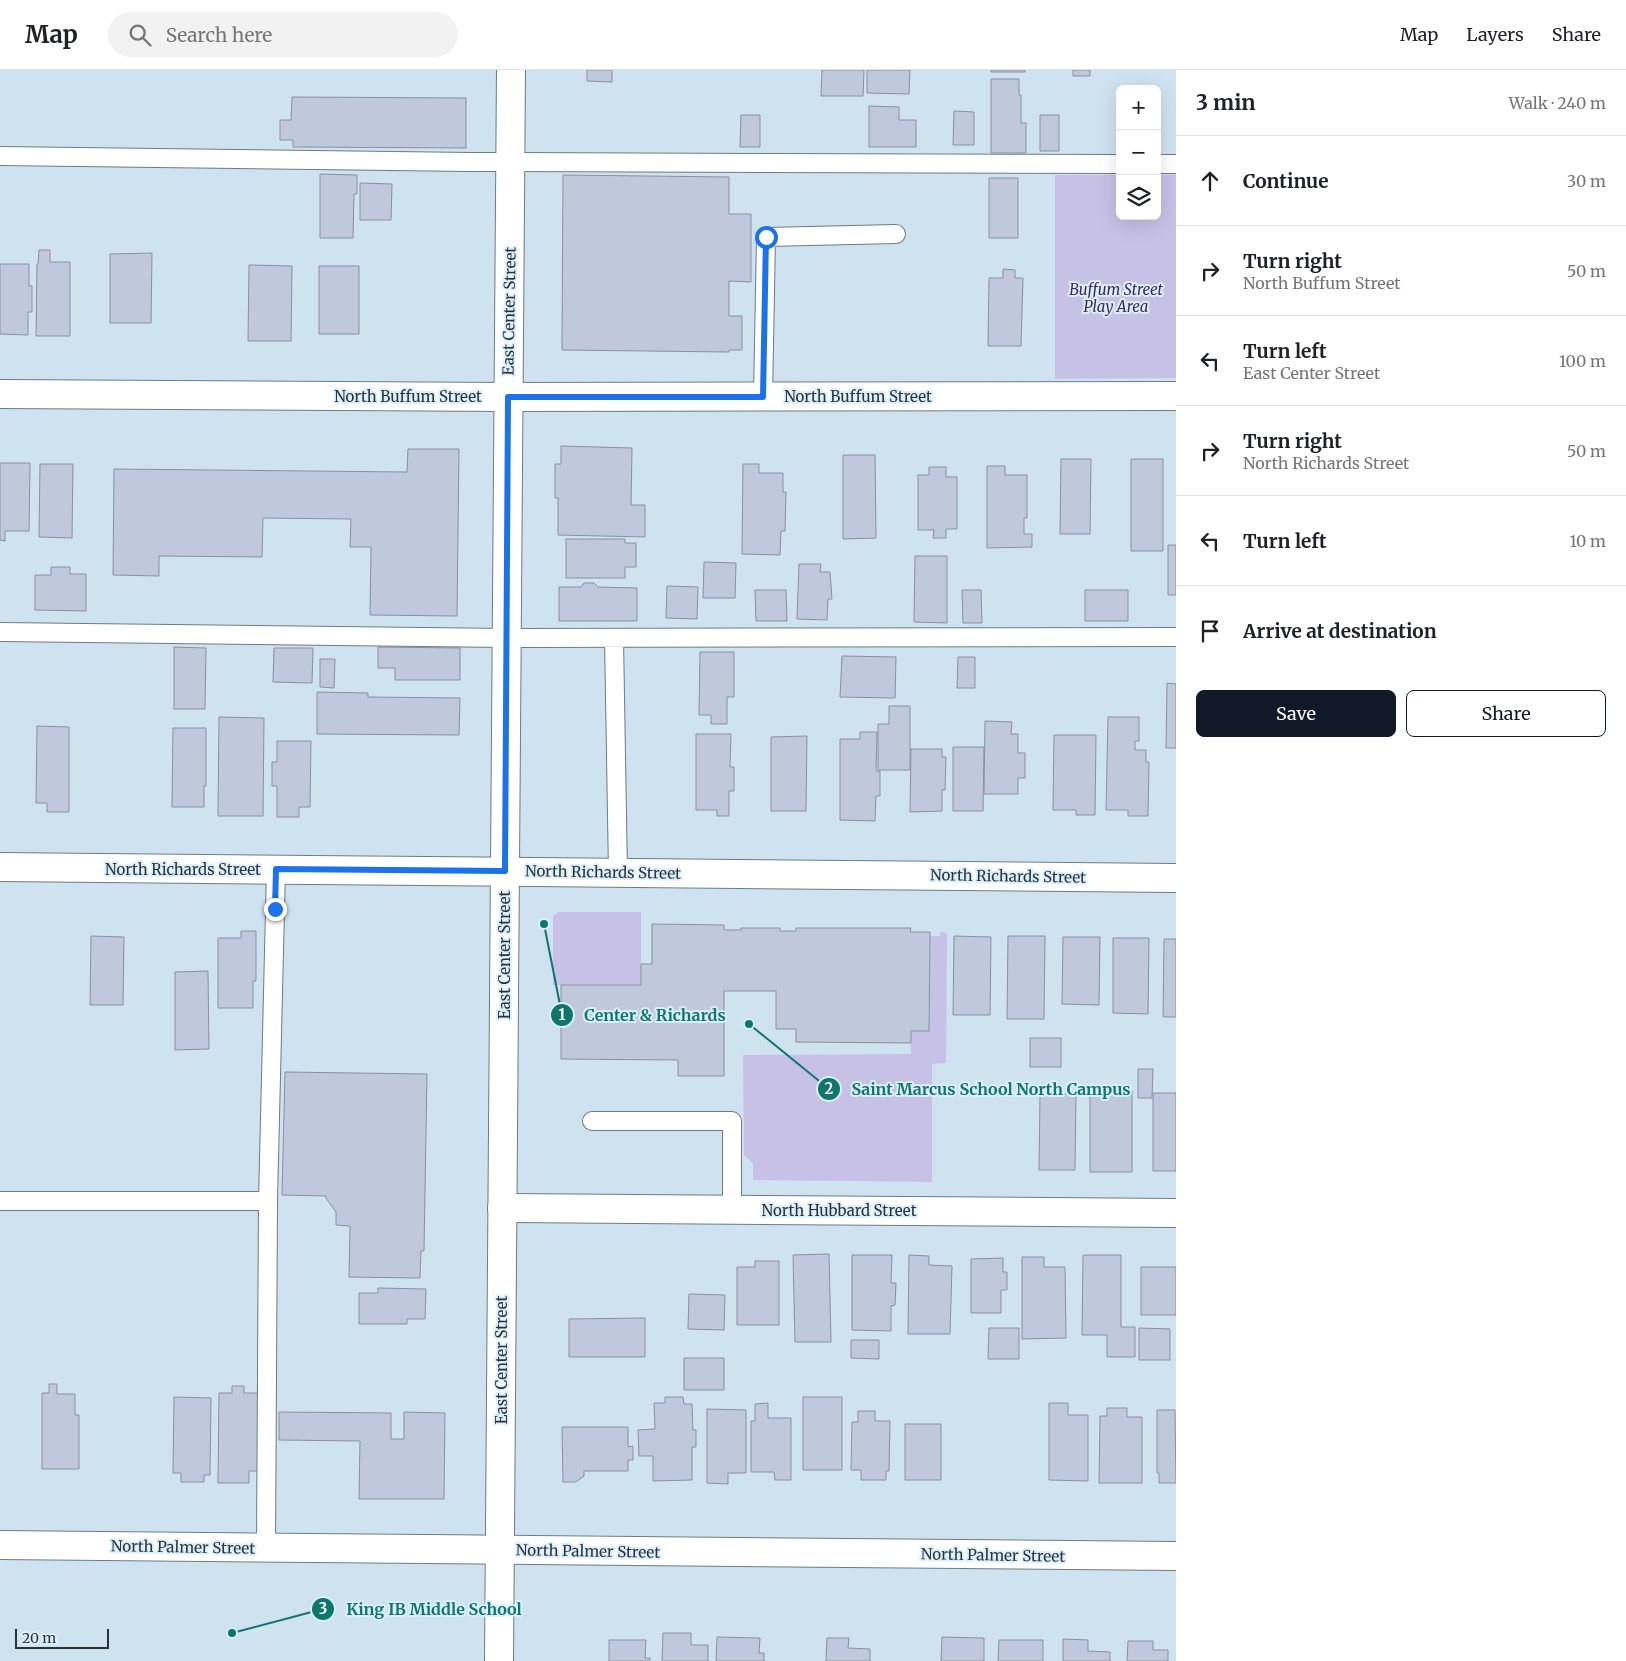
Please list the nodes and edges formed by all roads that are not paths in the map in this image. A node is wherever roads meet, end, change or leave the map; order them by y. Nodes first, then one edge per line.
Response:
1 (511, 70) edge
2 (0, 156) edge
3 (510, 162) junction
4 (1116, 164) edge
5 (1161, 164) edge
6 (1176, 164) edge
7 (896, 234) dead end
8 (0, 394) edge
9 (1176, 396) edge
10 (508, 397) junction
11 (763, 397) junction
12 (0, 632) edge
13 (1176, 637) edge
14 (506, 638) junction
15 (614, 638) junction
16 (0, 867) edge
17 (276, 869) junction
18 (505, 871) junction
19 (618, 873) junction
20 (1176, 878) edge
21 (592, 1122) dead end
22 (0, 1202) edge
23 (268, 1202) junction
24 (502, 1208) junction
25 (732, 1210) junction
26 (1176, 1213) edge
27 (0, 1545) edge
28 (266, 1548) junction
29 (500, 1550) junction
30 (1176, 1556) edge
31 (499, 1661) edge

1 - 3 street, East Center Street
2 - 3 lane
3 - 4 lane
3 - 10 street, East Center Street
5 - 6 lane
7 - 11 lane
8 - 10 street, North Buffum Street
9 - 11 street, North Buffum Street
10 - 11 street, North Buffum Street
10 - 14 street, East Center Street
12 - 14 lane
13 - 15 lane
14 - 15 lane
14 - 18 street, East Center Street
15 - 19 lane
16 - 17 street, North Richards Street
17 - 18 street, North Richards Street
17 - 23 lane
18 - 19 street, North Richards Street
18 - 24 street, East Center Street
19 - 20 street, North Richards Street
21 - 25 lane
22 - 23 lane
23 - 28 lane
24 - 25 street, North Hubbard Street
24 - 29 street, East Center Street
25 - 26 street, North Hubbard Street
27 - 28 street, North Palmer Street
28 - 29 street, North Palmer Street
29 - 30 street, North Palmer Street
29 - 31 street, East Center Street

